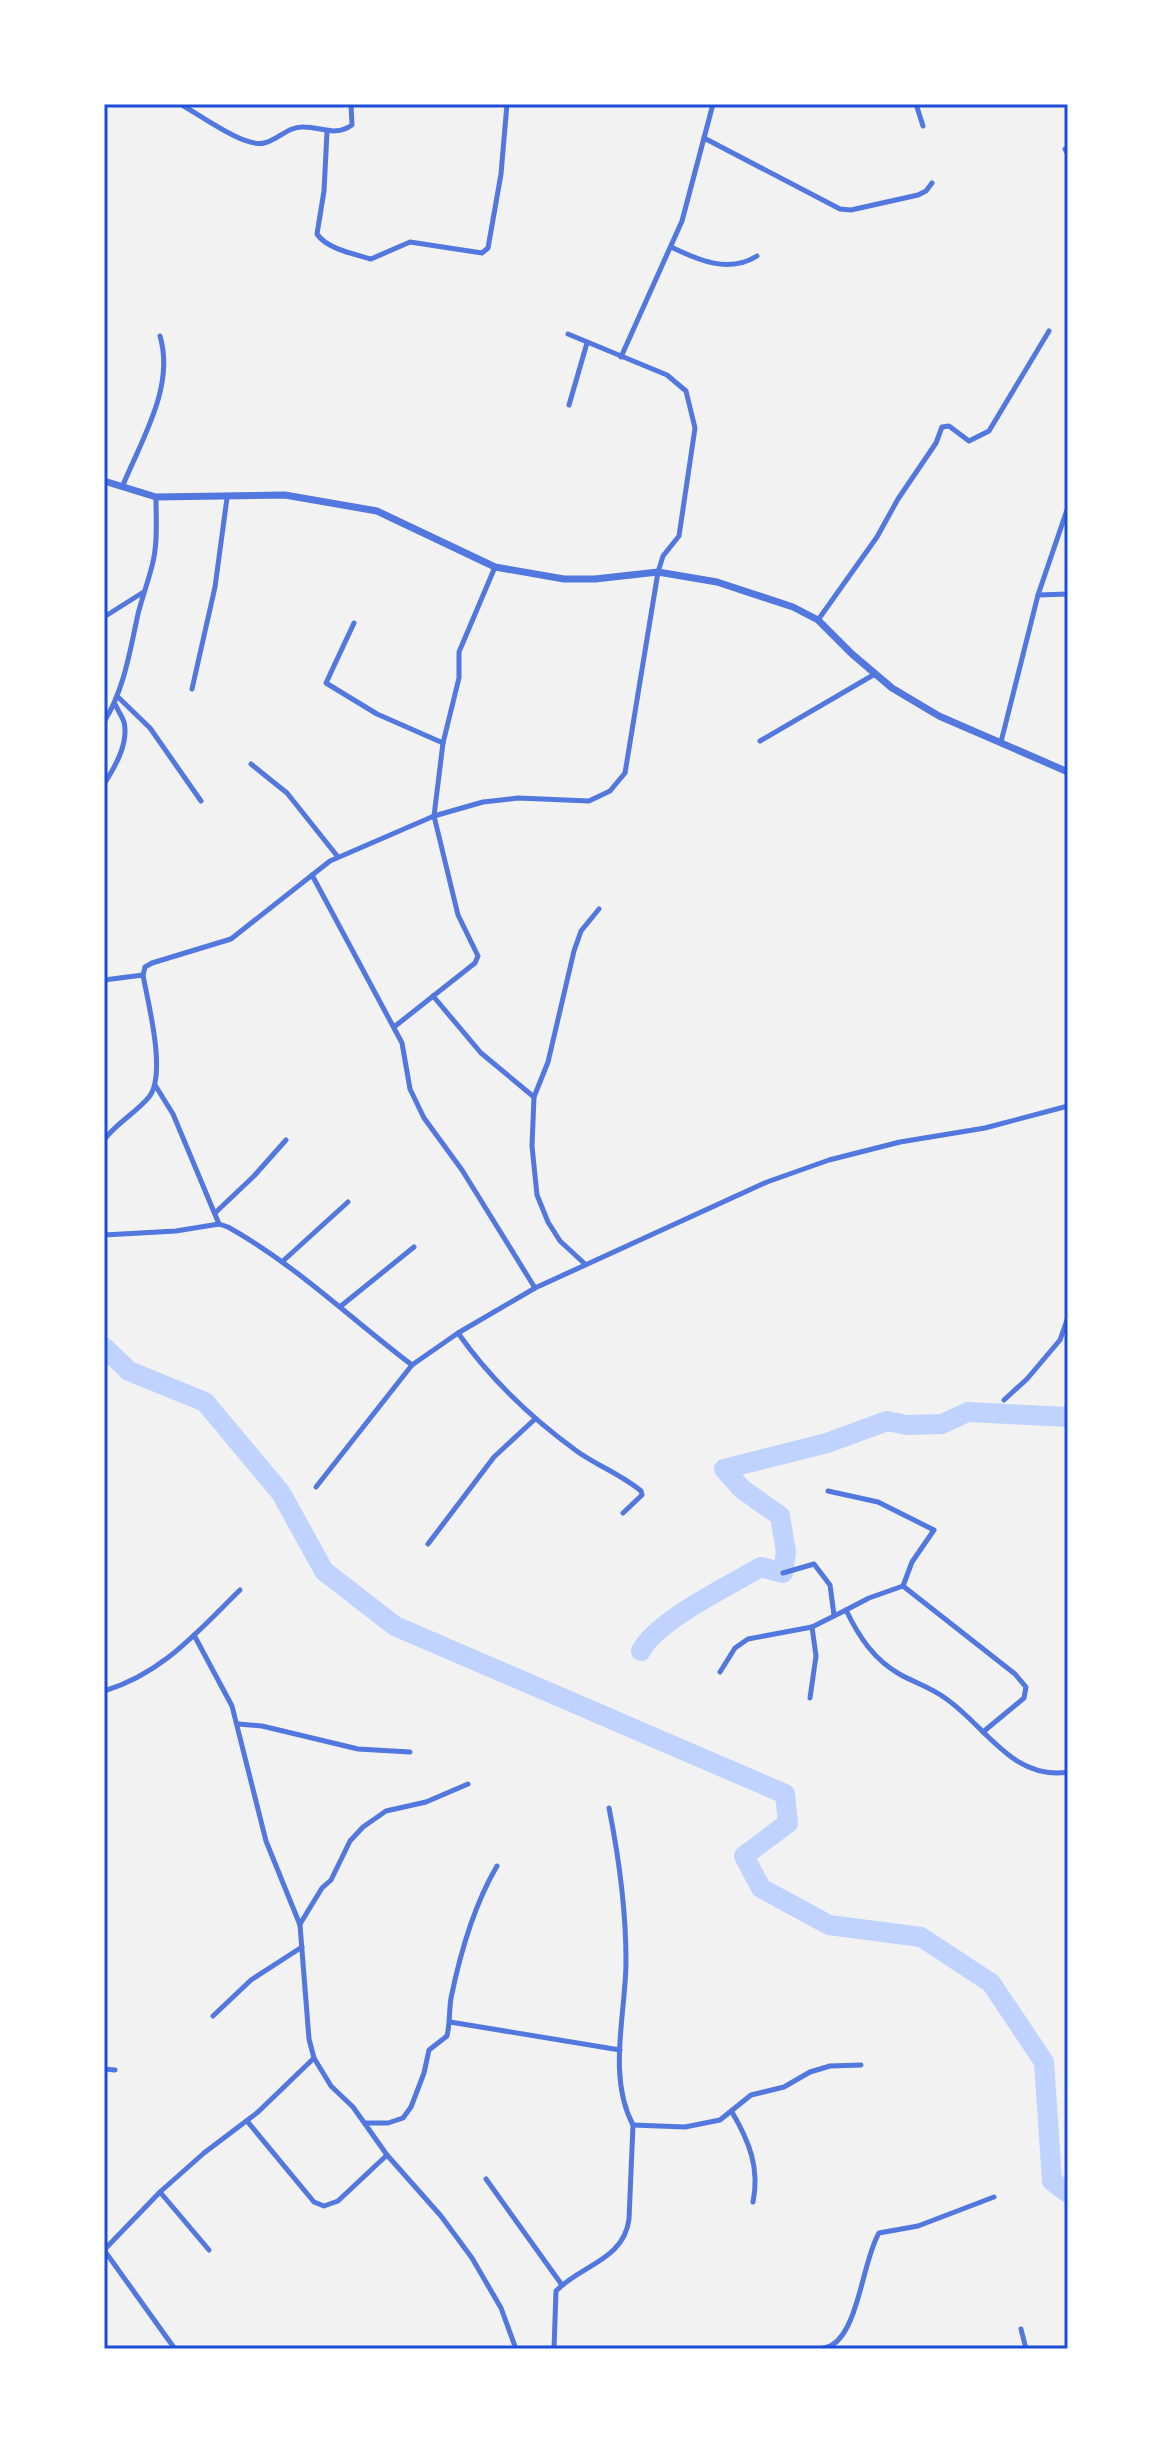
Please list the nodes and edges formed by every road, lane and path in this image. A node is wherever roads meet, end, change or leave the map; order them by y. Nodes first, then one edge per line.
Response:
1 (180, 104) edge
2 (351, 104) edge
3 (507, 104) edge
4 (713, 104) edge
5 (916, 104) edge
6 (923, 126) dead end
7 (327, 132) junction
8 (704, 138) junction
9 (932, 183) dead end
10 (671, 247) junction
11 (757, 256) dead end
12 (1049, 331) dead end
13 (568, 334) dead end
14 (160, 336) dead end
15 (587, 343) junction
16 (621, 357) junction
17 (569, 405) dead end
18 (104, 481) edge
19 (123, 485) junction
20 (156, 497) junction
21 (227, 498) junction
22 (1068, 507) edge
23 (495, 567) junction
24 (658, 572) junction
25 (142, 593) junction
26 (1068, 594) edge
27 (1038, 595) junction
28 (104, 617) edge
29 (818, 620) junction
30 (354, 623) dead end
31 (875, 674) junction
32 (192, 689) dead end
33 (118, 697) junction
34 (115, 704) junction
35 (104, 722) edge
36 (760, 741) dead end
37 (1001, 742) junction
38 (443, 743) junction
39 (251, 764) dead end
40 (1068, 772) edge
41 (104, 784) edge
42 (201, 801) dead end
43 (434, 816) junction
44 (338, 857) junction
45 (312, 875) junction
46 (599, 909) dead end
47 (143, 975) junction
48 (104, 980) edge
49 (433, 996) junction
50 (394, 1027) junction
51 (155, 1085) junction
52 (534, 1097) junction
53 (1068, 1106) edge
54 (104, 1140) edge
55 (286, 1140) dead end
56 (348, 1202) dead end
57 (215, 1213) junction
58 (219, 1224) junction
59 (104, 1235) edge
60 (414, 1247) dead end
61 (283, 1261) junction
62 (585, 1264) junction
63 (535, 1288) junction
64 (341, 1306) junction
65 (1068, 1317) edge
66 (458, 1333) junction
67 (412, 1365) junction
68 (1004, 1400) dead end
69 (535, 1419) junction
70 (316, 1487) dead end
71 (828, 1491) dead end
72 (623, 1513) dead end
73 (428, 1544) dead end
74 (783, 1573) dead end
75 (903, 1586) junction
76 (240, 1590) dead end
77 (846, 1610) junction
78 (834, 1615) junction
79 (812, 1627) junction
80 (194, 1635) junction
81 (720, 1672) dead end
82 (104, 1691) edge
83 (810, 1698) dead end
84 (238, 1724) junction
85 (983, 1732) junction
86 (410, 1752) dead end
87 (1068, 1772) edge
88 (468, 1784) dead end
89 (609, 1808) dead end
90 (497, 1866) dead end
91 (300, 1925) junction
92 (302, 1947) junction
93 (213, 2016) dead end
94 (450, 2022) junction
95 (620, 2050) junction
96 (314, 2058) junction
97 (861, 2065) dead end
98 (104, 2069) edge
99 (115, 2070) dead end
100 (732, 2112) junction
101 (247, 2121) junction
102 (365, 2123) junction
103 (633, 2125) junction
104 (387, 2155) junction
105 (486, 2179) dead end
106 (160, 2192) junction
107 (994, 2197) dead end
108 (753, 2202) dead end
109 (104, 2250) edge
110 (209, 2250) dead end
111 (562, 2285) junction
112 (1021, 2329) dead end
113 (833, 2347) edge
114 (175, 2349) edge
115 (516, 2349) edge
116 (554, 2349) edge
117 (801, 2349) edge
118 (1026, 2349) edge

1 - 7 street
2 - 7 street
3 - 7 street
4 - 8 street
5 - 6 street
8 - 9 street
8 - 10 street
10 - 11 street
10 - 16 street
12 - 29 street
13 - 15 street
14 - 19 street
15 - 16 street
15 - 17 street
16 - 24 street
18 - 19 street
19 - 20 street
20 - 21 street
20 - 25 street
21 - 23 street
21 - 32 street
22 - 27 street
23 - 24 street
23 - 38 street
24 - 29 street
24 - 43 street
25 - 28 street
25 - 33 street
26 - 27 street
27 - 37 street
29 - 31 street
30 - 38 street
31 - 36 street
31 - 37 street
33 - 34 street
33 - 42 street
34 - 35 street
34 - 41 street
37 - 40 street
38 - 43 street
39 - 44 street
43 - 44 street
43 - 49 street
44 - 45 street
45 - 47 street
45 - 50 street
46 - 52 street
47 - 48 street
47 - 51 street
49 - 50 street
49 - 52 street
50 - 63 street
51 - 54 street
51 - 57 street
52 - 62 street
53 - 62 street
55 - 57 street
56 - 61 street
57 - 58 street
58 - 59 street
58 - 61 street
60 - 64 street
61 - 64 street
62 - 63 street
63 - 66 street
64 - 67 street
65 - 68 street
66 - 67 street
66 - 69 street
67 - 70 street
69 - 72 street
69 - 73 street
71 - 75 street
74 - 78 street
75 - 77 street
75 - 85 street
76 - 80 street
77 - 78 street
77 - 85 street
78 - 79 street
79 - 81 street
79 - 83 street
80 - 82 street
80 - 84 street
84 - 86 street
84 - 91 street
85 - 87 street
88 - 91 street
89 - 95 street
90 - 94 street
91 - 92 street
92 - 93 street
92 - 96 street
94 - 95 street
94 - 102 street
95 - 103 street
96 - 101 street
96 - 102 street
97 - 100 street
98 - 99 street
100 - 103 street
100 - 108 street
101 - 104 street
101 - 106 street
102 - 104 street
103 - 111 street
104 - 115 street
105 - 111 street
106 - 109 street
106 - 110 street
107 - 113 street
109 - 114 street
111 - 116 street
112 - 118 street
113 - 117 street

